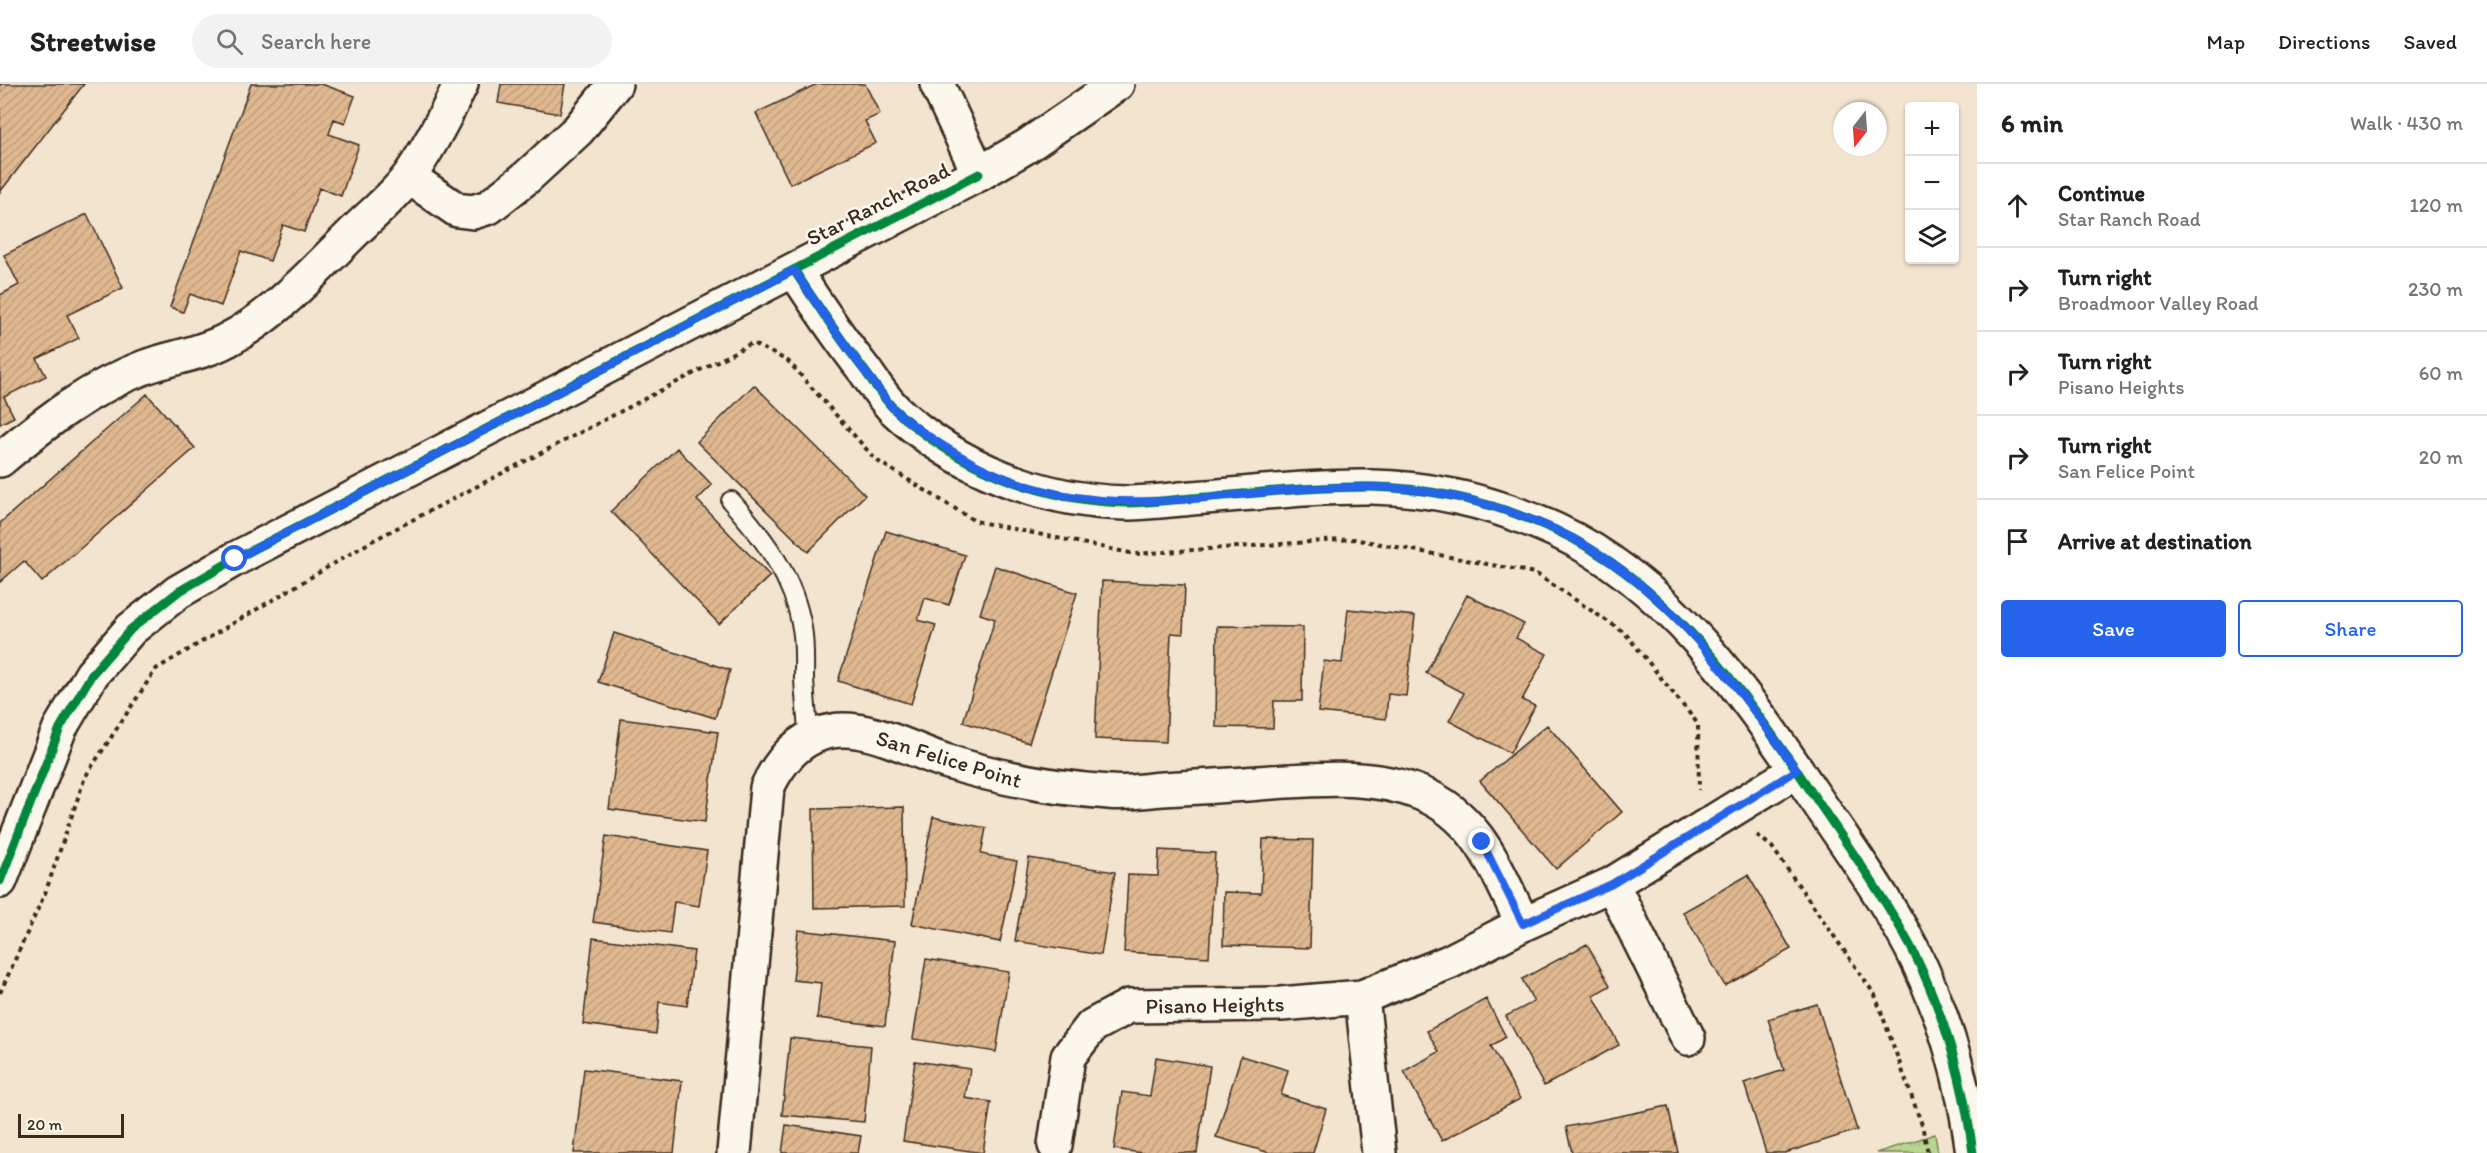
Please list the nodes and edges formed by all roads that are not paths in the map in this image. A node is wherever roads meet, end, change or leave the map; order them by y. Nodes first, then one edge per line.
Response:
1 (461, 84) edge
2 (615, 84) edge
3 (937, 84) edge
4 (1117, 84) edge
5 (979, 174) junction
6 (409, 177) junction
7 (794, 270) junction
8 (0, 460) edge
9 (731, 501) dead end
10 (809, 738) junction
11 (1797, 770) junction
12 (0, 881) edge
13 (1612, 884) junction
14 (1523, 924) junction
15 (1362, 997) junction
16 (1688, 1038) dead end
17 (1972, 1113) edge
18 (1055, 1145) dead end
19 (734, 1153) edge
20 (1379, 1153) edge
21 (1973, 1153) edge

1 - 6 street
2 - 6 street
3 - 5 street
4 - 5 street, Star Ranch Road
5 - 7 street, Star Ranch Road
6 - 8 street
7 - 11 street
7 - 12 street, Star Ranch Road
9 - 10 lane
10 - 14 street, San Felice Point
10 - 19 street, San Felice Point
11 - 13 street, Pisano Heights
11 - 17 street
13 - 14 street, Pisano Heights
13 - 16 street
14 - 15 street, Pisano Heights
15 - 18 street, Pisano Heights
15 - 20 street
17 - 21 street

